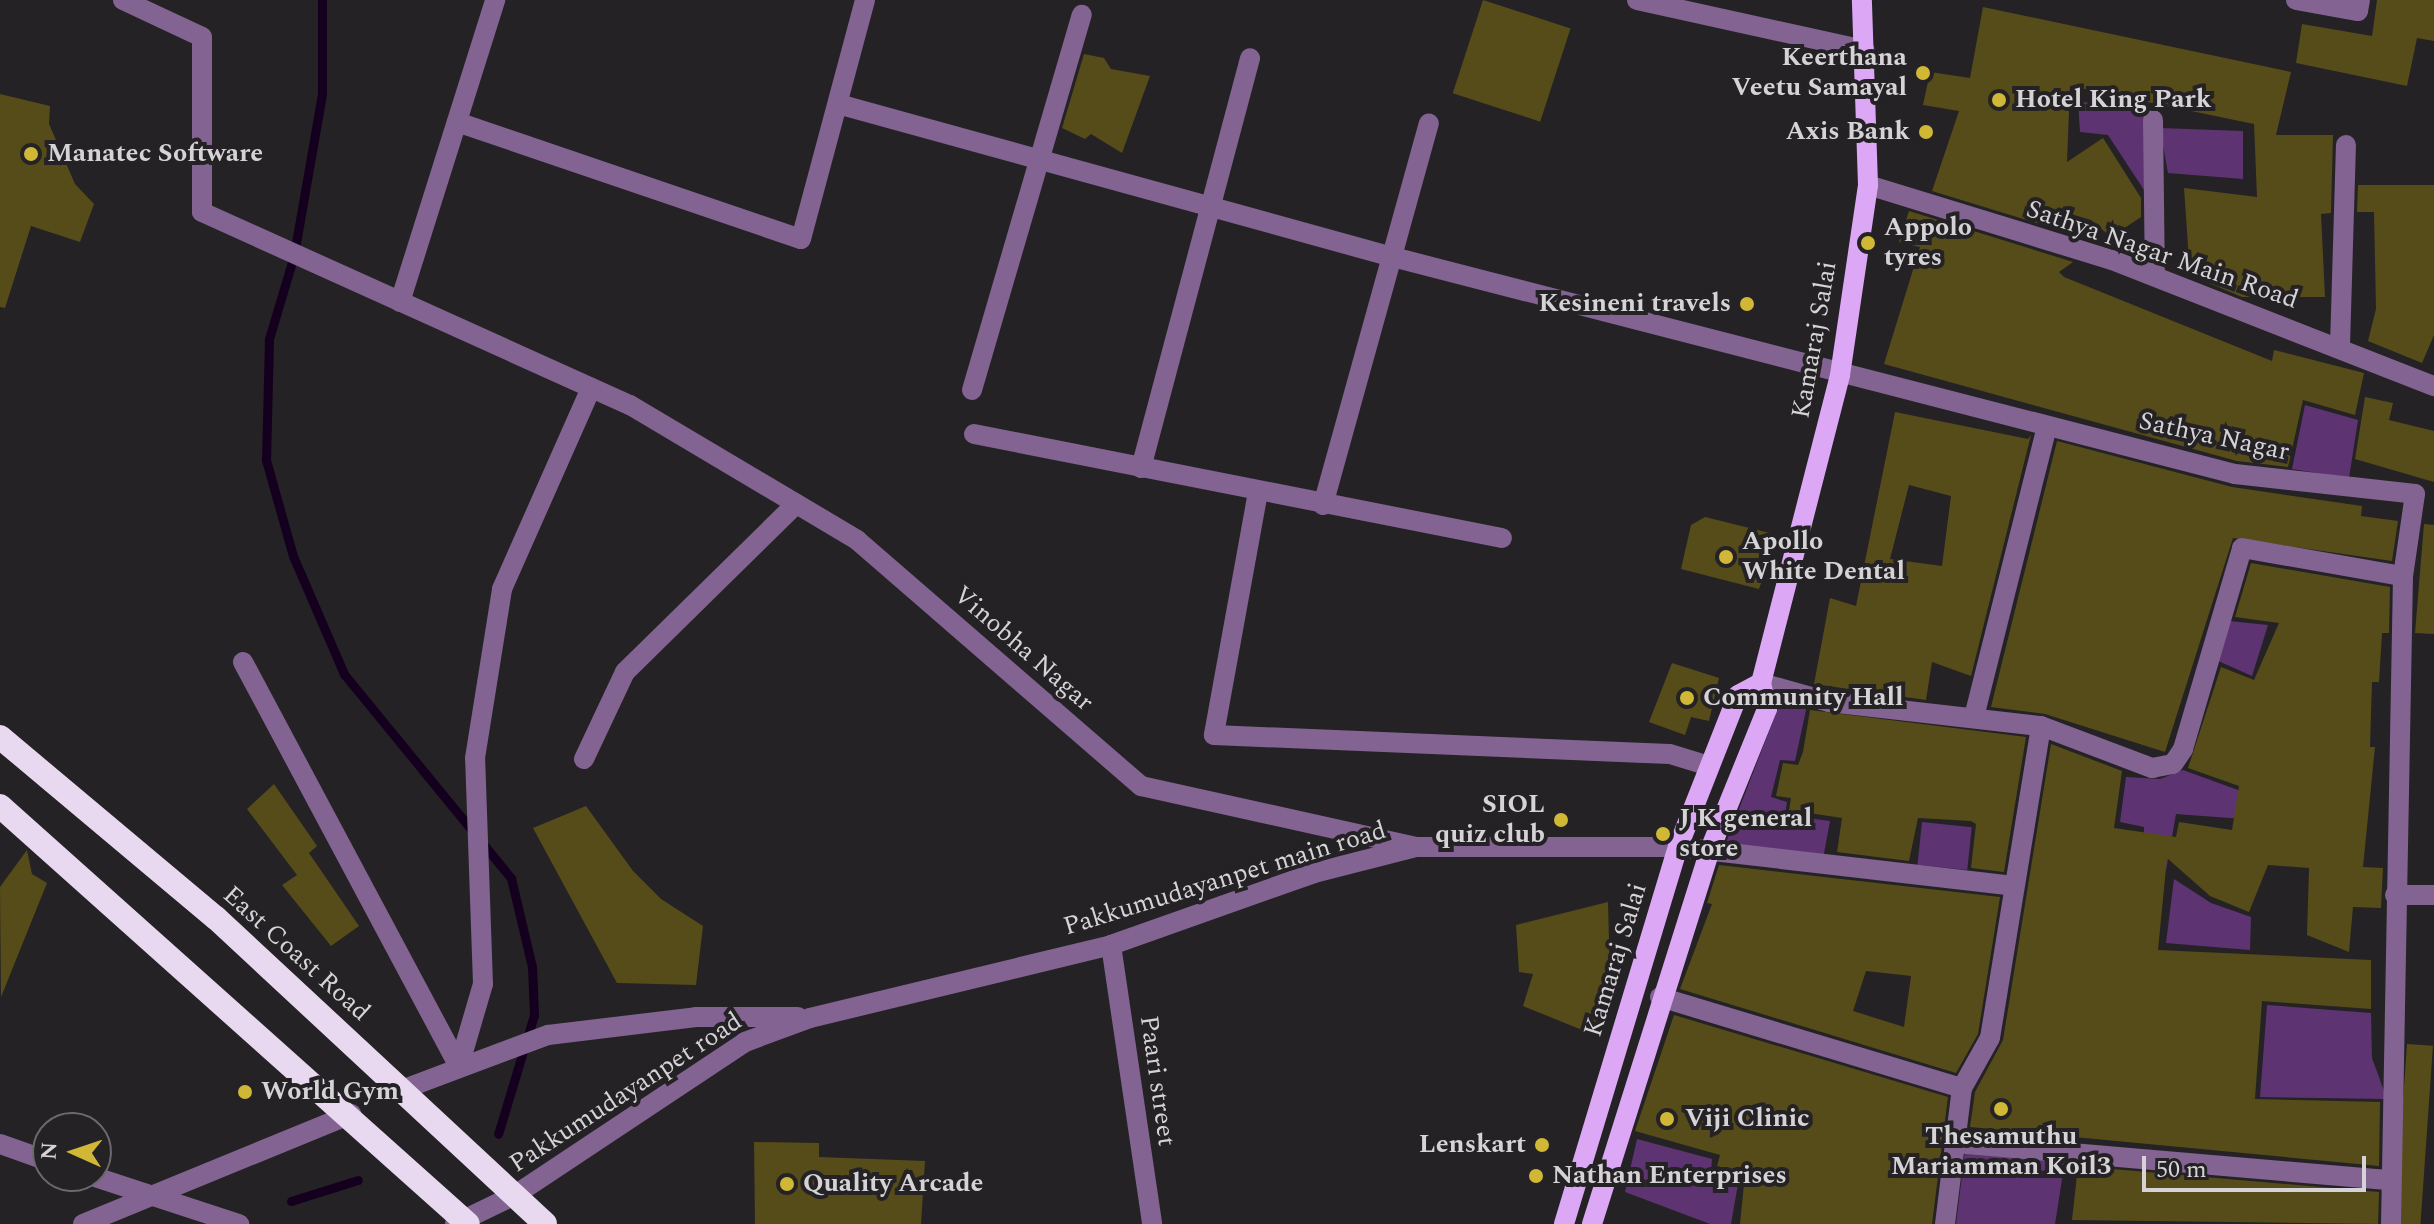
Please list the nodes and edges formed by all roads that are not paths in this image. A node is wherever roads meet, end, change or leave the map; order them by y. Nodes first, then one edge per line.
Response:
1 (123, 0) edge
2 (495, 0) edge
3 (865, 0) edge
4 (1637, 0) edge
5 (1862, 0) edge
6 (2296, 0) edge
7 (2360, 0) edge
8 (1082, 15) dead end
9 (1865, 50) junction
10 (1250, 58) dead end
11 (838, 104) junction
12 (2153, 120) dead end
13 (457, 122) junction
14 (1429, 123) dead end
15 (2346, 145) dead end
16 (1038, 159) junction
17 (1868, 185) junction
18 (1213, 206) junction
19 (1389, 256) junction
20 (2155, 276) junction
21 (400, 302) junction
22 (2340, 346) junction
23 (1840, 375) junction
24 (2434, 386) edge
25 (591, 388) junction
26 (972, 390) dead end
27 (2047, 426) junction
28 (974, 434) dead end
29 (1141, 468) junction
30 (1258, 492) junction
31 (796, 504) junction
32 (1323, 505) junction
33 (1502, 538) dead end
34 (2403, 576) junction
35 (243, 662) dead end
36 (1761, 683) junction
37 (1974, 717) junction
38 (2041, 726) junction
39 (0, 737) edge
40 (584, 759) dead end
41 (1709, 766) junction
42 (0, 806) edge
43 (1416, 847) junction
44 (1678, 847) junction
45 (1709, 852) junction
46 (2014, 886) junction
47 (2395, 895) junction
48 (2434, 895) edge
49 (1111, 945) junction
50 (1660, 997) junction
51 (810, 1018) junction
52 (459, 1066) junction
53 (1962, 1088) junction
54 (404, 1089) junction
55 (351, 1114) junction
56 (1955, 1143) junction
57 (0, 1144) edge
58 (32, 1155) edge
59 (2390, 1180) junction
60 (112, 1183) edge
61 (515, 1195) junction
62 (157, 1198) junction
63 (462, 1223) edge
64 (83, 1224) edge
65 (239, 1224) edge
66 (545, 1224) edge
67 (1152, 1224) edge
68 (1564, 1224) edge
69 (1592, 1224) edge
70 (1945, 1224) edge
71 (2391, 1224) edge

1 - 21 street, Vinobha Nagar
2 - 13 street
3 - 11 street
4 - 9 street
5 - 9 main road, Kamaraj Salai
6 - 7 street
8 - 16 street
9 - 17 main road, Kamaraj Salai
10 - 18 street
11 - 13 street
11 - 16 street, Sathya Nagar
12 - 20 street
13 - 21 street
14 - 19 street
15 - 22 street
16 - 18 street, Sathya Nagar
16 - 26 street
17 - 20 street, Sathya Nagar Main Road
17 - 23 main road, Kamaraj Salai
18 - 19 street, Sathya Nagar
18 - 29 street
19 - 23 street, Sathya Nagar
19 - 32 street
20 - 22 street, Sathya Nagar Main Road
21 - 25 street, Vinobha Nagar
22 - 24 street, Sathya Nagar Main Road
23 - 27 street, Sathya Nagar
23 - 36 main road, Kamaraj Salai
25 - 31 street, Vinobha Nagar
25 - 52 street
27 - 34 street, Sathya Nagar
27 - 37 street
28 - 29 street
29 - 30 street
30 - 32 street
30 - 41 street
31 - 40 street
31 - 43 street, Vinobha Nagar
32 - 33 street
34 - 38 street
34 - 47 street, Sathya Nagar
35 - 52 street
36 - 37 street
36 - 41 main road, Kamaraj Salai
36 - 45 main road, Kamaraj Salai
37 - 38 street
38 - 46 street
39 - 54 highway, East Coast Road
41 - 44 main road, Kamaraj Salai
42 - 55 highway
43 - 44 street, Pakkumudayanpet main road
43 - 49 street, Pakkumudayanpet main road
44 - 45 street, Pakkumudayanpet main road
44 - 68 main road, Kamaraj Salai
45 - 46 street, Pakkumudayanpet main road
45 - 50 main road, Kamaraj Salai
46 - 53 street
47 - 48 street
47 - 59 street, Sathya Nagar
49 - 51 street, Pakkumudayanpet main road
49 - 67 street, Paari street
50 - 53 street
50 - 69 main road, Kamaraj Salai
51 - 52 street
51 - 61 street, Pakkumudayanpet road
52 - 54 street
53 - 56 street
54 - 61 highway, East Coast Road
55 - 62 street
55 - 63 highway
56 - 59 street
56 - 70 street
57 - 58 street
59 - 71 street, Sathya Nagar
60 - 62 street
61 - 63 street, Pakkumudayanpet road
61 - 66 highway, East Coast Road
62 - 64 street
62 - 65 street

